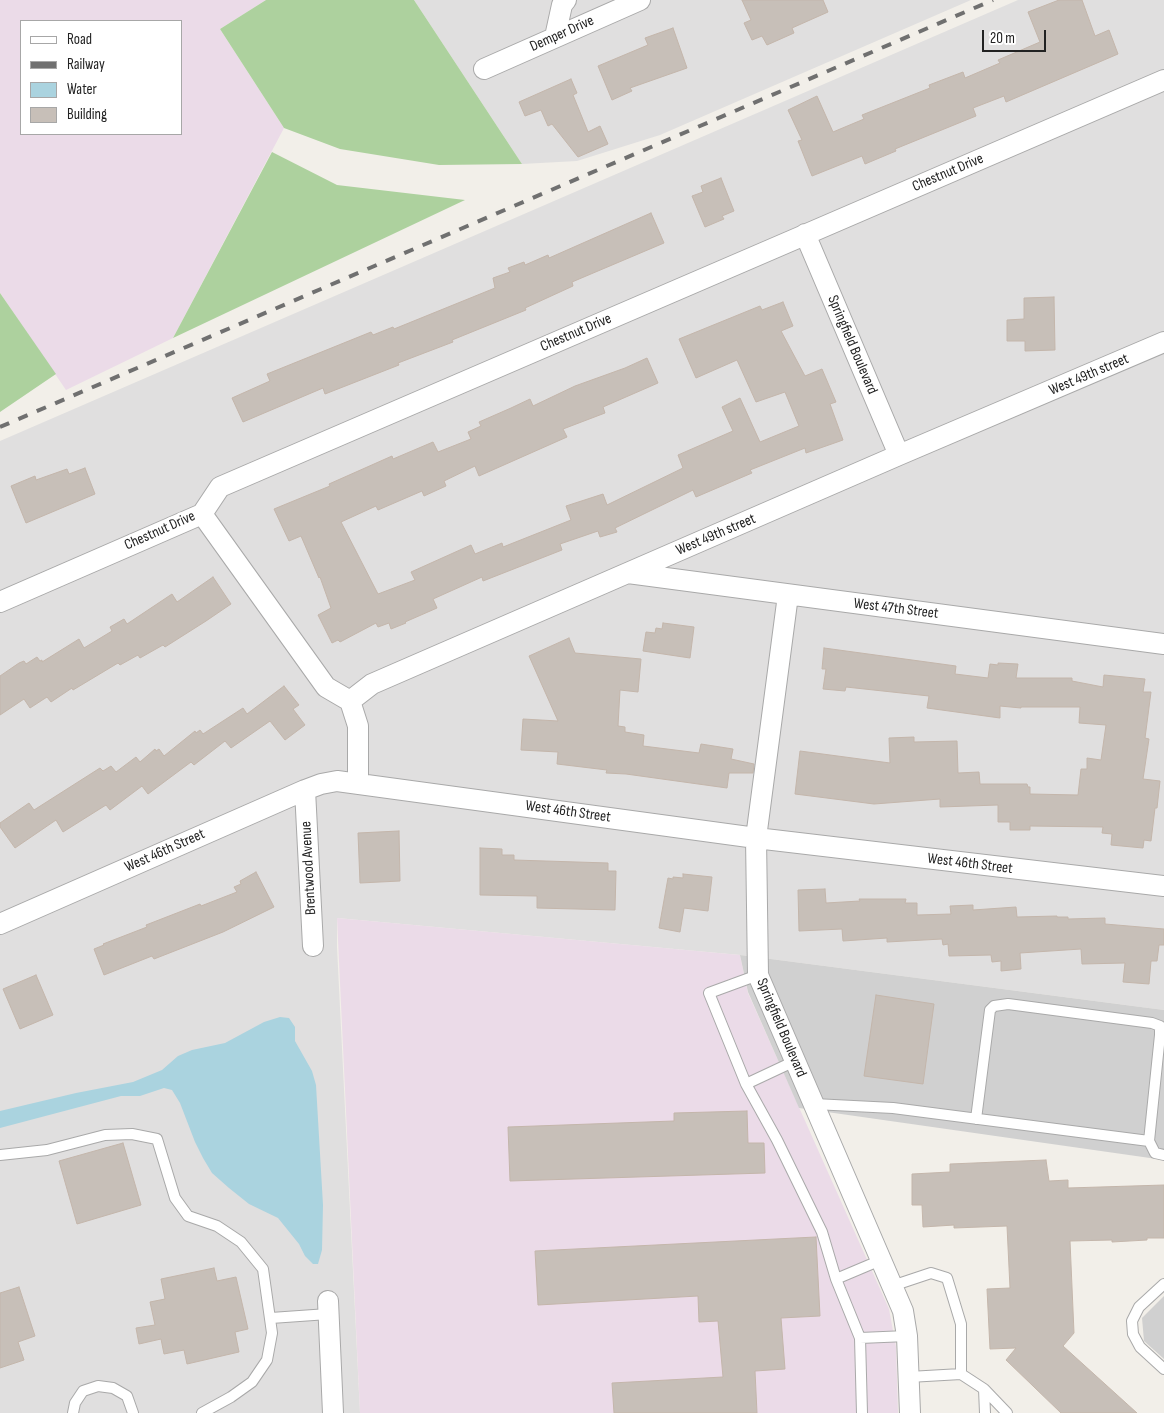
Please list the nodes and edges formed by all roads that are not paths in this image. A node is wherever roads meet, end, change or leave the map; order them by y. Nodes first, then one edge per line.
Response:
1 (566, 0) edge
2 (640, 0) edge
3 (555, 37) junction
4 (484, 69) dead end
5 (1164, 80) edge
6 (805, 234) junction
7 (1164, 342) edge
8 (899, 456) junction
9 (202, 514) junction
10 (628, 573) junction
11 (788, 595) junction
12 (0, 602) edge
13 (1164, 644) edge
14 (350, 701) junction
15 (358, 783) junction
16 (305, 790) junction
17 (756, 838) junction
18 (1164, 886) edge
19 (0, 924) edge
20 (313, 946) dead end
21 (758, 975) junction
22 (795, 1062) junction
23 (746, 1084) junction
24 (814, 1104) junction
25 (976, 1119) junction
26 (1149, 1141) junction
27 (1164, 1154) edge
28 (0, 1155) edge
29 (881, 1260) junction
30 (836, 1279) junction
31 (1164, 1284) edge
32 (892, 1286) junction
33 (328, 1308) joint
34 (271, 1318) junction
35 (907, 1336) junction
36 (860, 1338) junction
37 (1164, 1369) edge
38 (961, 1374) junction
39 (908, 1377) junction
40 (984, 1390) junction
41 (72, 1413) edge
42 (132, 1413) edge
43 (202, 1413) edge
44 (332, 1413) edge
45 (862, 1413) edge
46 (910, 1413) edge
47 (985, 1413) edge
48 (1007, 1413) edge

1 - 3 street
2 - 3 street, Demper Drive
3 - 4 street, Demper Drive
5 - 6 street, Chestnut Drive
6 - 8 street, Springfield Boulevard
6 - 9 street, Chestnut Drive
7 - 8 street, West 49th street
8 - 10 street, West 49th street
9 - 12 street, Chestnut Drive
9 - 14 street
10 - 11 street, West 47th Street
10 - 14 street, West 49th street
11 - 13 street, West 47th Street
11 - 17 street, Springfield Boulevard
14 - 15 street
15 - 16 street, West 46th Street
15 - 17 street, West 46th Street
16 - 19 street, West 46th Street
16 - 20 street, Brentwood Avenue
17 - 18 street, West 46th Street
17 - 21 street, Springfield Boulevard
21 - 22 street, Springfield Boulevard
21 - 23 lane
22 - 23 lane
22 - 24 street, Springfield Boulevard
23 - 30 lane
24 - 25 lane
24 - 29 street, Springfield Boulevard
25 - 26 lane
25 - 26 lane
26 - 27 lane
28 - 34 lane
29 - 30 lane
29 - 32 street, Springfield Boulevard
30 - 36 lane
31 - 37 lane
32 - 35 street, Springfield Boulevard
32 - 38 lane
33 - 34 lane
33 - 44 street
34 - 43 lane
35 - 36 lane
35 - 39 street, Springfield Boulevard
36 - 45 lane
38 - 39 lane
38 - 40 lane
39 - 46 street, Springfield Boulevard
40 - 47 lane
40 - 48 lane
41 - 42 lane

